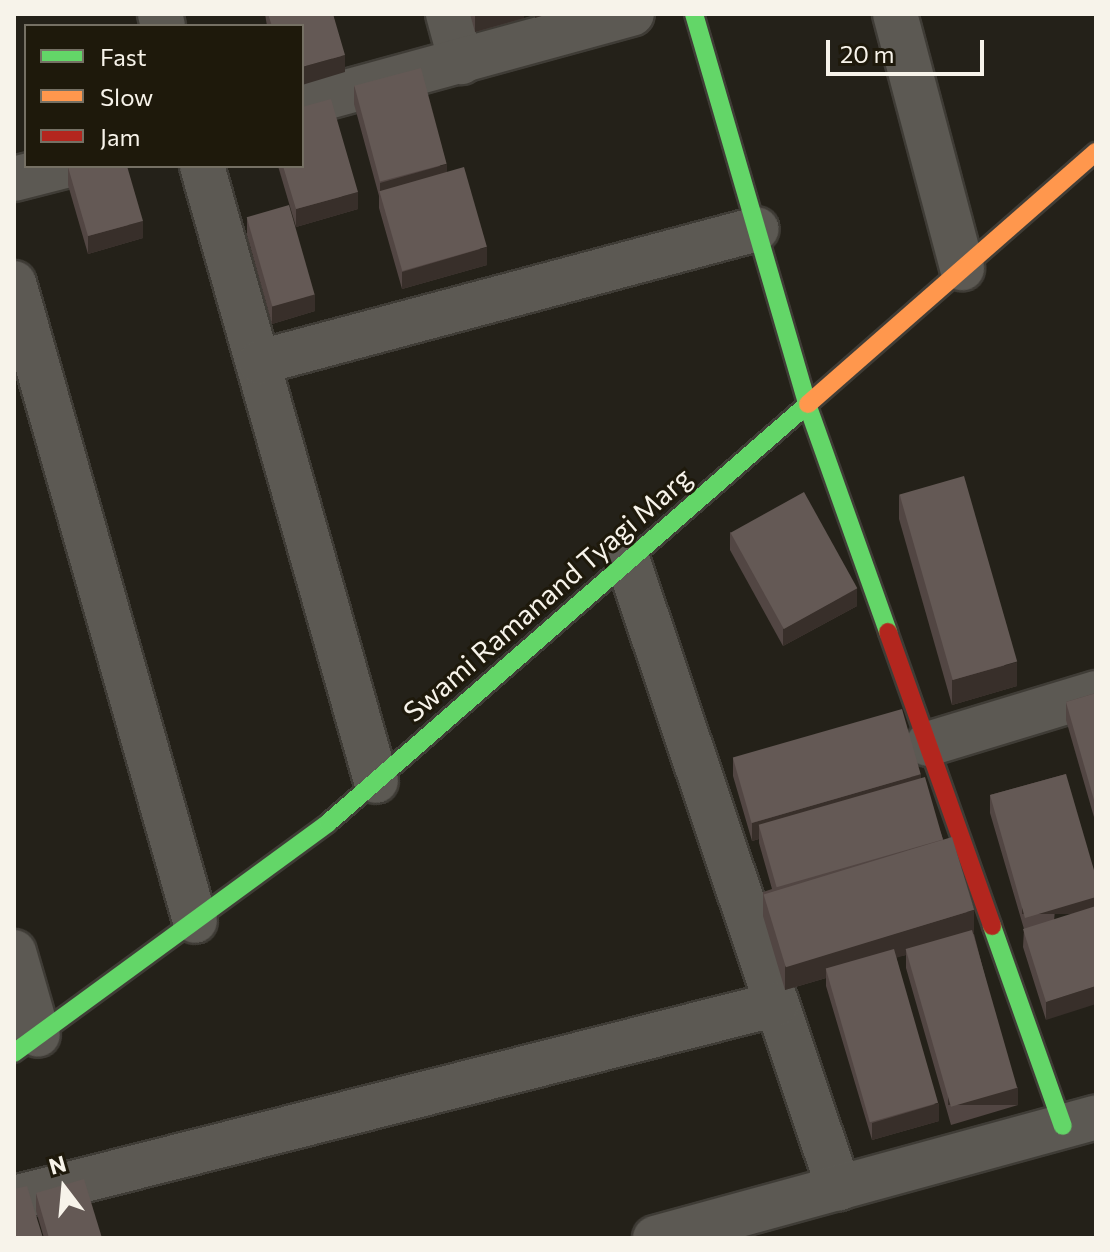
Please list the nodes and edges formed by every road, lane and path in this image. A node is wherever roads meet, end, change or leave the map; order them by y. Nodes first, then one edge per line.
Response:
1 (448, 14) edge
2 (632, 14) edge
3 (694, 14) edge
4 (895, 14) edge
5 (461, 62) junction
6 (304, 103) edge
7 (1096, 152) edge
8 (57, 168) edge
9 (203, 168) edge
10 (14, 179) edge
11 (757, 229) junction
12 (962, 268) junction
13 (14, 283) edge
14 (260, 362) junction
15 (807, 404) junction
16 (628, 561) junction
17 (1096, 693) edge
18 (928, 744) junction
19 (376, 781) junction
20 (195, 921) junction
21 (14, 952) edge
22 (777, 1004) junction
23 (26, 1044) edge
24 (1080, 1122) edge
25 (839, 1189) junction
26 (14, 1198) edge
27 (655, 1238) edge

1 - 5 street
2 - 5 street
3 - 11 street
4 - 12 street
5 - 6 street
7 - 12 street, Swami Ramanand Tyagi Marg
8 - 10 street
9 - 14 street
11 - 14 street
11 - 15 street
12 - 15 street, Swami Ramanand Tyagi Marg
13 - 20 street
14 - 19 street
15 - 16 street, Swami Ramanand Tyagi Marg
15 - 18 street
16 - 19 street, Swami Ramanand Tyagi Marg
16 - 22 street
17 - 18 street
18 - 24 street
19 - 20 street, Swami Ramanand Tyagi Marg
20 - 23 street, Swami Ramanand Tyagi Marg
21 - 23 street
22 - 25 street
22 - 26 street
24 - 25 street
25 - 27 street

